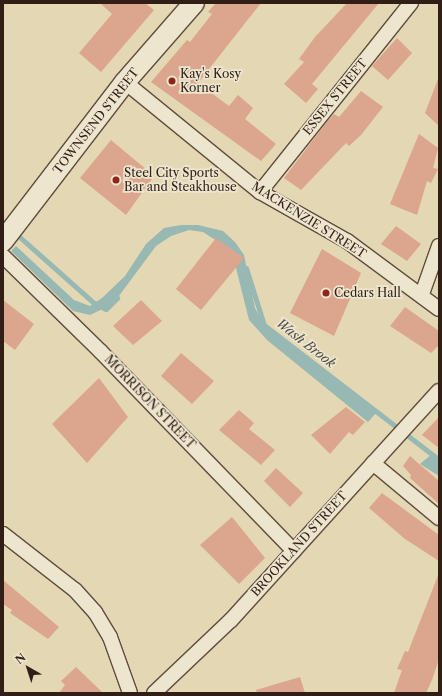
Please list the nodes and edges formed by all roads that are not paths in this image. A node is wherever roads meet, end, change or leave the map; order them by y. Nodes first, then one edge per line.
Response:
1 (194, 3) edge
2 (410, 3) edge
3 (125, 82) junction
4 (260, 192) junction
5 (4, 245) edge
6 (439, 246) edge
7 (422, 294) junction
8 (439, 309) edge
9 (439, 392) edge
10 (373, 463) junction
11 (439, 518) edge
12 (3, 534) edge
13 (294, 551) junction
14 (130, 693) edge
15 (154, 693) edge

1 - 3 main road, TOWNSEND STREET
2 - 4 street, ESSEX STREET
3 - 4 street, MACKENZIE STREET
3 - 5 main road, TOWNSEND STREET
4 - 7 street, MACKENZIE STREET
5 - 13 street, MORRISON STREET
6 - 7 street
7 - 8 street, MACKENZIE STREET
9 - 10 street, BROOKLAND STREET
10 - 11 street
10 - 13 street, BROOKLAND STREET
12 - 14 street
13 - 15 street, BROOKLAND STREET

